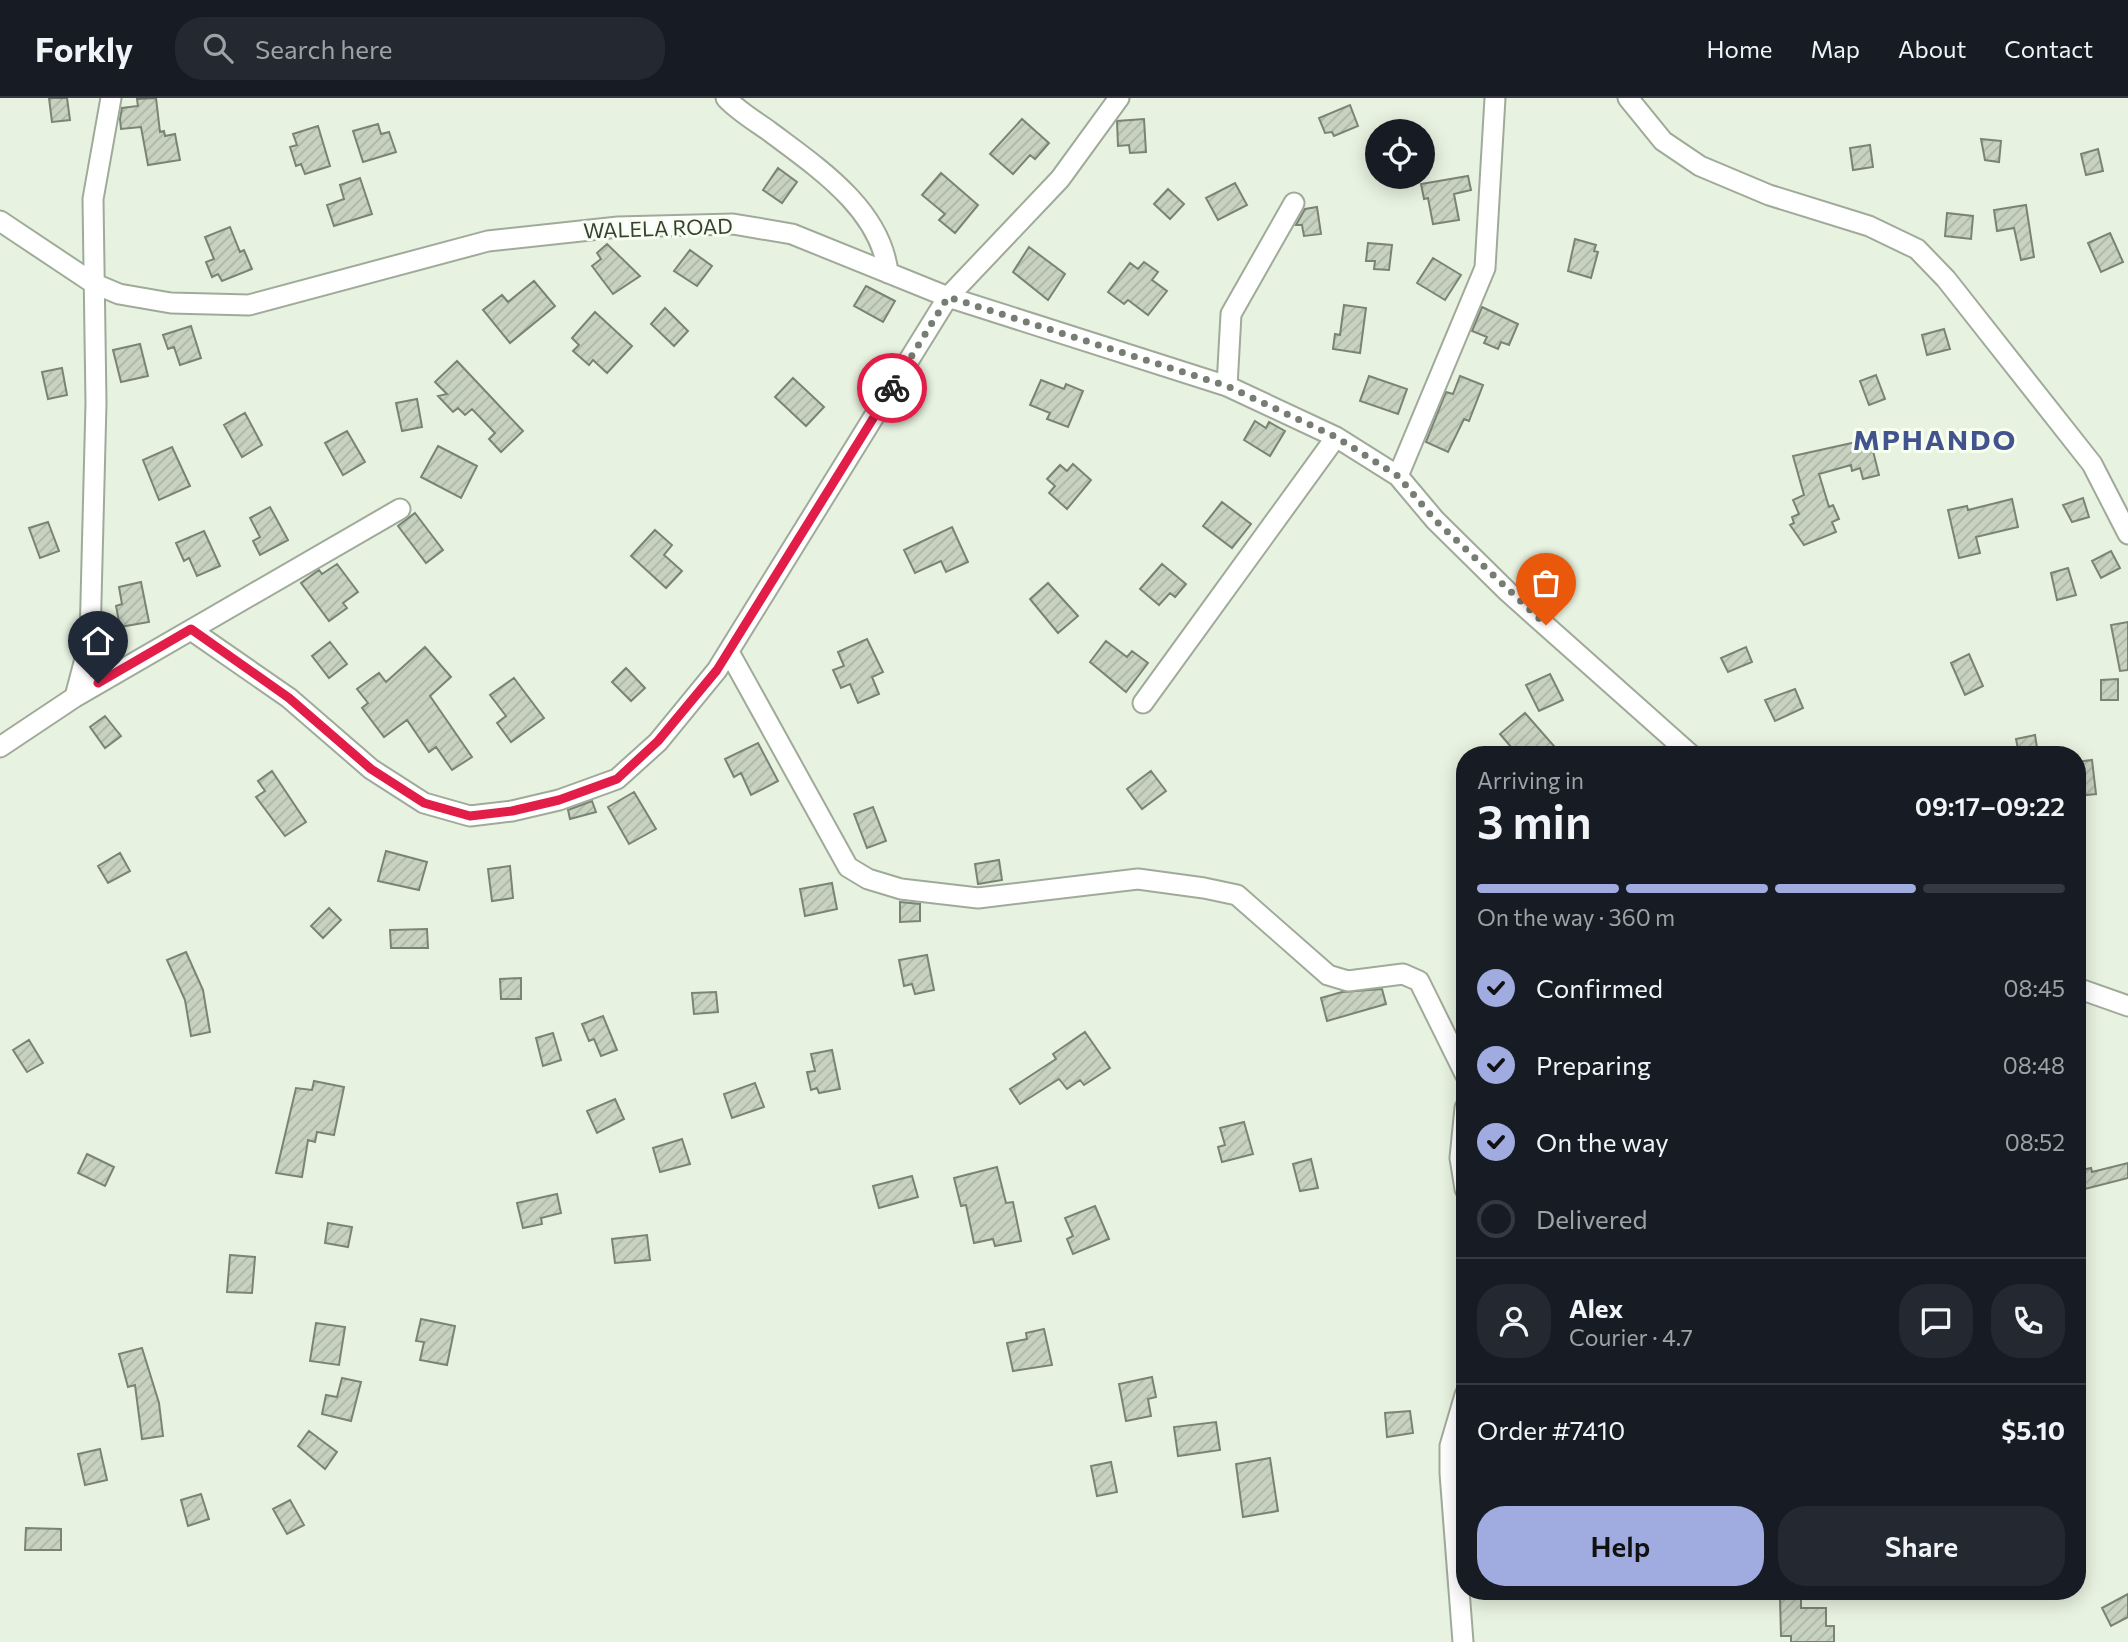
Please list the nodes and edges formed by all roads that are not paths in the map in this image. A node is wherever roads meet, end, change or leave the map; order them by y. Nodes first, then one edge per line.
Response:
1 (111, 98) edge
2 (726, 98) edge
3 (1119, 98) edge
4 (1495, 98) edge
5 (1628, 98) edge
6 (1294, 203) dead end
7 (0, 221) edge
8 (888, 273) junction
9 (93, 283) junction
10 (948, 297) junction
11 (1227, 386) junction
12 (1336, 437) junction
13 (1398, 476) junction
14 (400, 509) dead end
15 (2128, 534) edge
16 (191, 629) junction
17 (729, 652) junction
18 (75, 697) junction
19 (1143, 703) dead end
20 (1680, 746) edge
21 (0, 747) edge
22 (2086, 991) edge
23 (2128, 1006) edge
24 (1456, 1056) edge
25 (1456, 1426) edge
26 (1456, 1551) edge
27 (1460, 1600) edge
28 (1463, 1642) edge

1 - 9 street
2 - 8 street
3 - 10 street
4 - 13 street
5 - 15 street
6 - 11 street
7 - 9 street, WALELA ROAD
8 - 9 street, WALELA ROAD
8 - 10 street, WALELA ROAD
9 - 18 street
10 - 11 street, WALELA ROAD
10 - 17 street
11 - 12 street, WALELA ROAD
12 - 13 street, WALELA ROAD
12 - 19 street
13 - 20 street, WALELA ROAD
14 - 16 street
16 - 17 street
16 - 18 street
17 - 24 street
18 - 21 street
22 - 23 street
25 - 26 street
27 - 28 street

